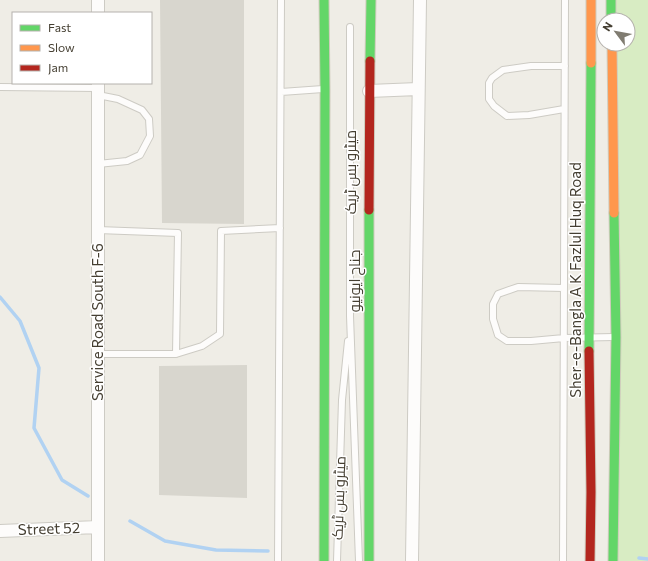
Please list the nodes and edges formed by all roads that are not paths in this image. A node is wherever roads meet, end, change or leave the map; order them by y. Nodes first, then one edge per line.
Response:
1 (98, 0) edge
2 (281, 0) edge
3 (324, 0) edge
4 (371, 0) edge
5 (420, 0) edge
6 (565, 0) edge
7 (591, 0) edge
8 (611, 0) edge
9 (98, 12) edge
10 (611, 12) edge
11 (350, 27) dead end
12 (612, 52) edge
13 (565, 66) junction
14 (0, 87) edge
15 (98, 89) edge
16 (325, 89) junction
17 (418, 89) junction
18 (369, 91) junction
19 (281, 92) junction
20 (564, 109) junction
21 (98, 164) junction
22 (280, 228) junction
23 (98, 230) junction
24 (564, 288) junction
25 (350, 316) junction
26 (589, 337) junction
27 (616, 337) junction
28 (564, 338) junction
29 (98, 354) junction
30 (176, 354) junction
31 (98, 527) junction
32 (0, 531) edge
33 (98, 561) edge
34 (278, 561) edge
35 (324, 561) edge
36 (337, 561) edge
37 (359, 561) edge
38 (369, 561) edge
39 (412, 561) edge
40 (563, 561) edge
41 (590, 561) edge
42 (613, 561) edge

1 - 9 street
2 - 19 lane
3 - 16 main road, جناح ایونیو
4 - 18 main road, جناح ایونیو
5 - 17 street
6 - 13 lane
7 - 26 main road, Sher-e-Bangla A K Fazlul Huq Road
8 - 10 main road
11 - 25 lane, میٹرو بس ٹریک
12 - 27 main road
13 - 20 lane
13 - 20 lane
14 - 15 lane
15 - 21 street, Service Road South F-6
15 - 21 lane
16 - 19 lane
16 - 35 main road, جناح ایونیو
17 - 18 street
17 - 39 street
18 - 38 main road, جناح ایونیو
19 - 22 lane
20 - 24 lane
21 - 23 street, Service Road South F-6
22 - 30 lane
22 - 34 lane
23 - 29 street, Service Road South F-6
23 - 30 lane
24 - 28 lane
24 - 28 lane
25 - 36 lane, میٹرو بس ٹریک
25 - 37 lane, میٹرو بس ٹریک
26 - 27 lane
26 - 28 lane
26 - 41 main road, Sher-e-Bangla A K Fazlul Huq Road
27 - 42 main road
28 - 40 lane
29 - 30 lane
29 - 31 street, Service Road South F-6
31 - 32 street, Street 52
31 - 33 street, Service Road South F-6

